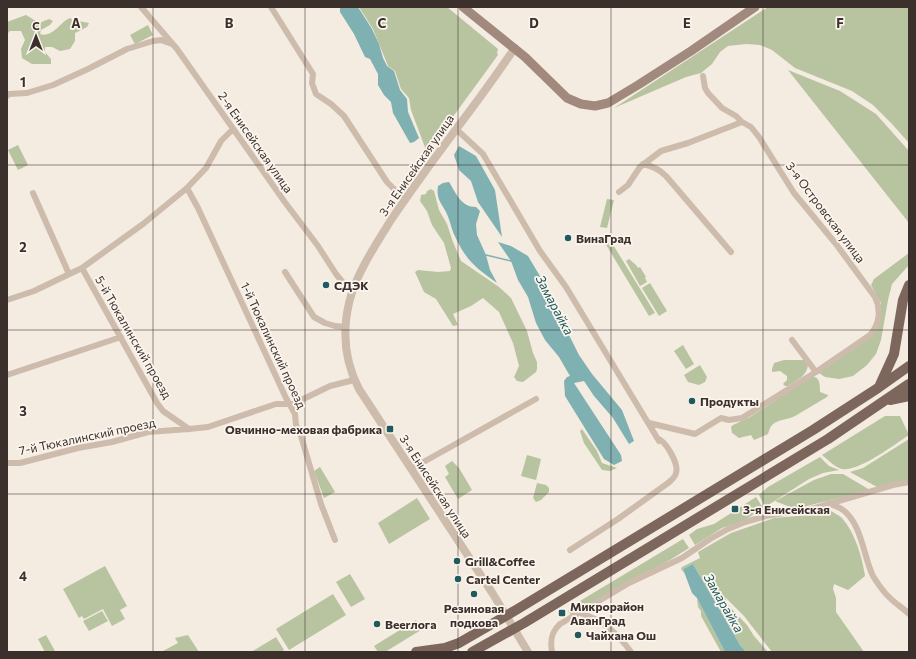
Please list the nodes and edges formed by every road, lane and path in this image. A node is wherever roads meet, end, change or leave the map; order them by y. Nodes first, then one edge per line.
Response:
1 (141, 7) edge
2 (271, 7) edge
3 (463, 7) edge
4 (755, 7) edge
5 (173, 45) junction
6 (515, 48) junction
7 (703, 76) dead end
8 (8, 94) edge
9 (742, 122) junction
10 (233, 129) junction
11 (456, 129) junction
12 (643, 164) junction
13 (187, 188) junction
14 (619, 192) dead end
15 (33, 194) dead end
16 (406, 198) junction
17 (731, 252) dead end
18 (82, 268) junction
19 (285, 272) dead end
20 (70, 274) junction
21 (909, 285) edge
22 (352, 291) junction
23 (7, 300) edge
24 (345, 327) junction
25 (121, 337) junction
26 (792, 340) dead end
27 (909, 366) edge
28 (816, 372) junction
29 (7, 375) edge
30 (354, 380) junction
31 (909, 384) edge
32 (878, 388) junction
33 (909, 396) edge
34 (536, 399) dead end
35 (886, 400) junction
36 (290, 404) junction
37 (649, 423) junction
38 (189, 429) junction
39 (7, 463) edge
40 (411, 469) junction
41 (909, 482) edge
42 (828, 504) junction
43 (335, 540) dead end
44 (570, 550) dead end
45 (580, 613) junction
46 (909, 614) edge
47 (506, 616) junction
48 (514, 628) junction
49 (416, 652) edge
50 (472, 652) edge
51 (528, 652) edge
52 (552, 652) edge
53 (631, 652) edge

1 - 5 street, 2-я Енисейская улица
2 - 16 street
3 - 6 main road
4 - 6 main road
5 - 8 street
5 - 10 street, 2-я Енисейская улица
6 - 11 street, 3-я Енисейская улица
7 - 9 street, 3-я Островская улица
9 - 12 street
9 - 28 street, 3-я Островская улица
10 - 13 street
10 - 22 street, 2-я Енисейская улица
11 - 16 street, 3-я Енисейская улица
11 - 37 street
12 - 14 street
12 - 17 street
13 - 18 street
13 - 36 street, 1-й Тюкалинский проезд
15 - 20 street
16 - 22 street, 3-я Енисейская улица
18 - 20 street
18 - 25 street, 5-й Тюкалинский проезд
19 - 24 street
20 - 23 street
21 - 32 main road
22 - 24 street, 3-я Енисейская улица
24 - 30 street, 3-я Енисейская улица
25 - 29 street
25 - 38 street, 5-й Тюкалинский проезд
26 - 28 street
27 - 32 main road
28 - 37 street
30 - 36 street, 7-й Тюкалинский проезд
30 - 40 street, 3-я Енисейская улица
31 - 35 main road
32 - 47 main road
33 - 35 main road
34 - 40 street
35 - 48 main road
36 - 38 street, 7-й Тюкалинский проезд
36 - 43 street, 1-й Тюкалинский проезд
37 - 44 street
38 - 39 street, 7-й Тюкалинский проезд
40 - 47 street, 3-я Енисейская улица
41 - 42 street
42 - 45 street
42 - 46 street
45 - 52 street
45 - 53 street
47 - 48 street, 3-я Енисейская улица
47 - 49 main road
48 - 50 main road
48 - 51 street, 3-я Енисейская улица

